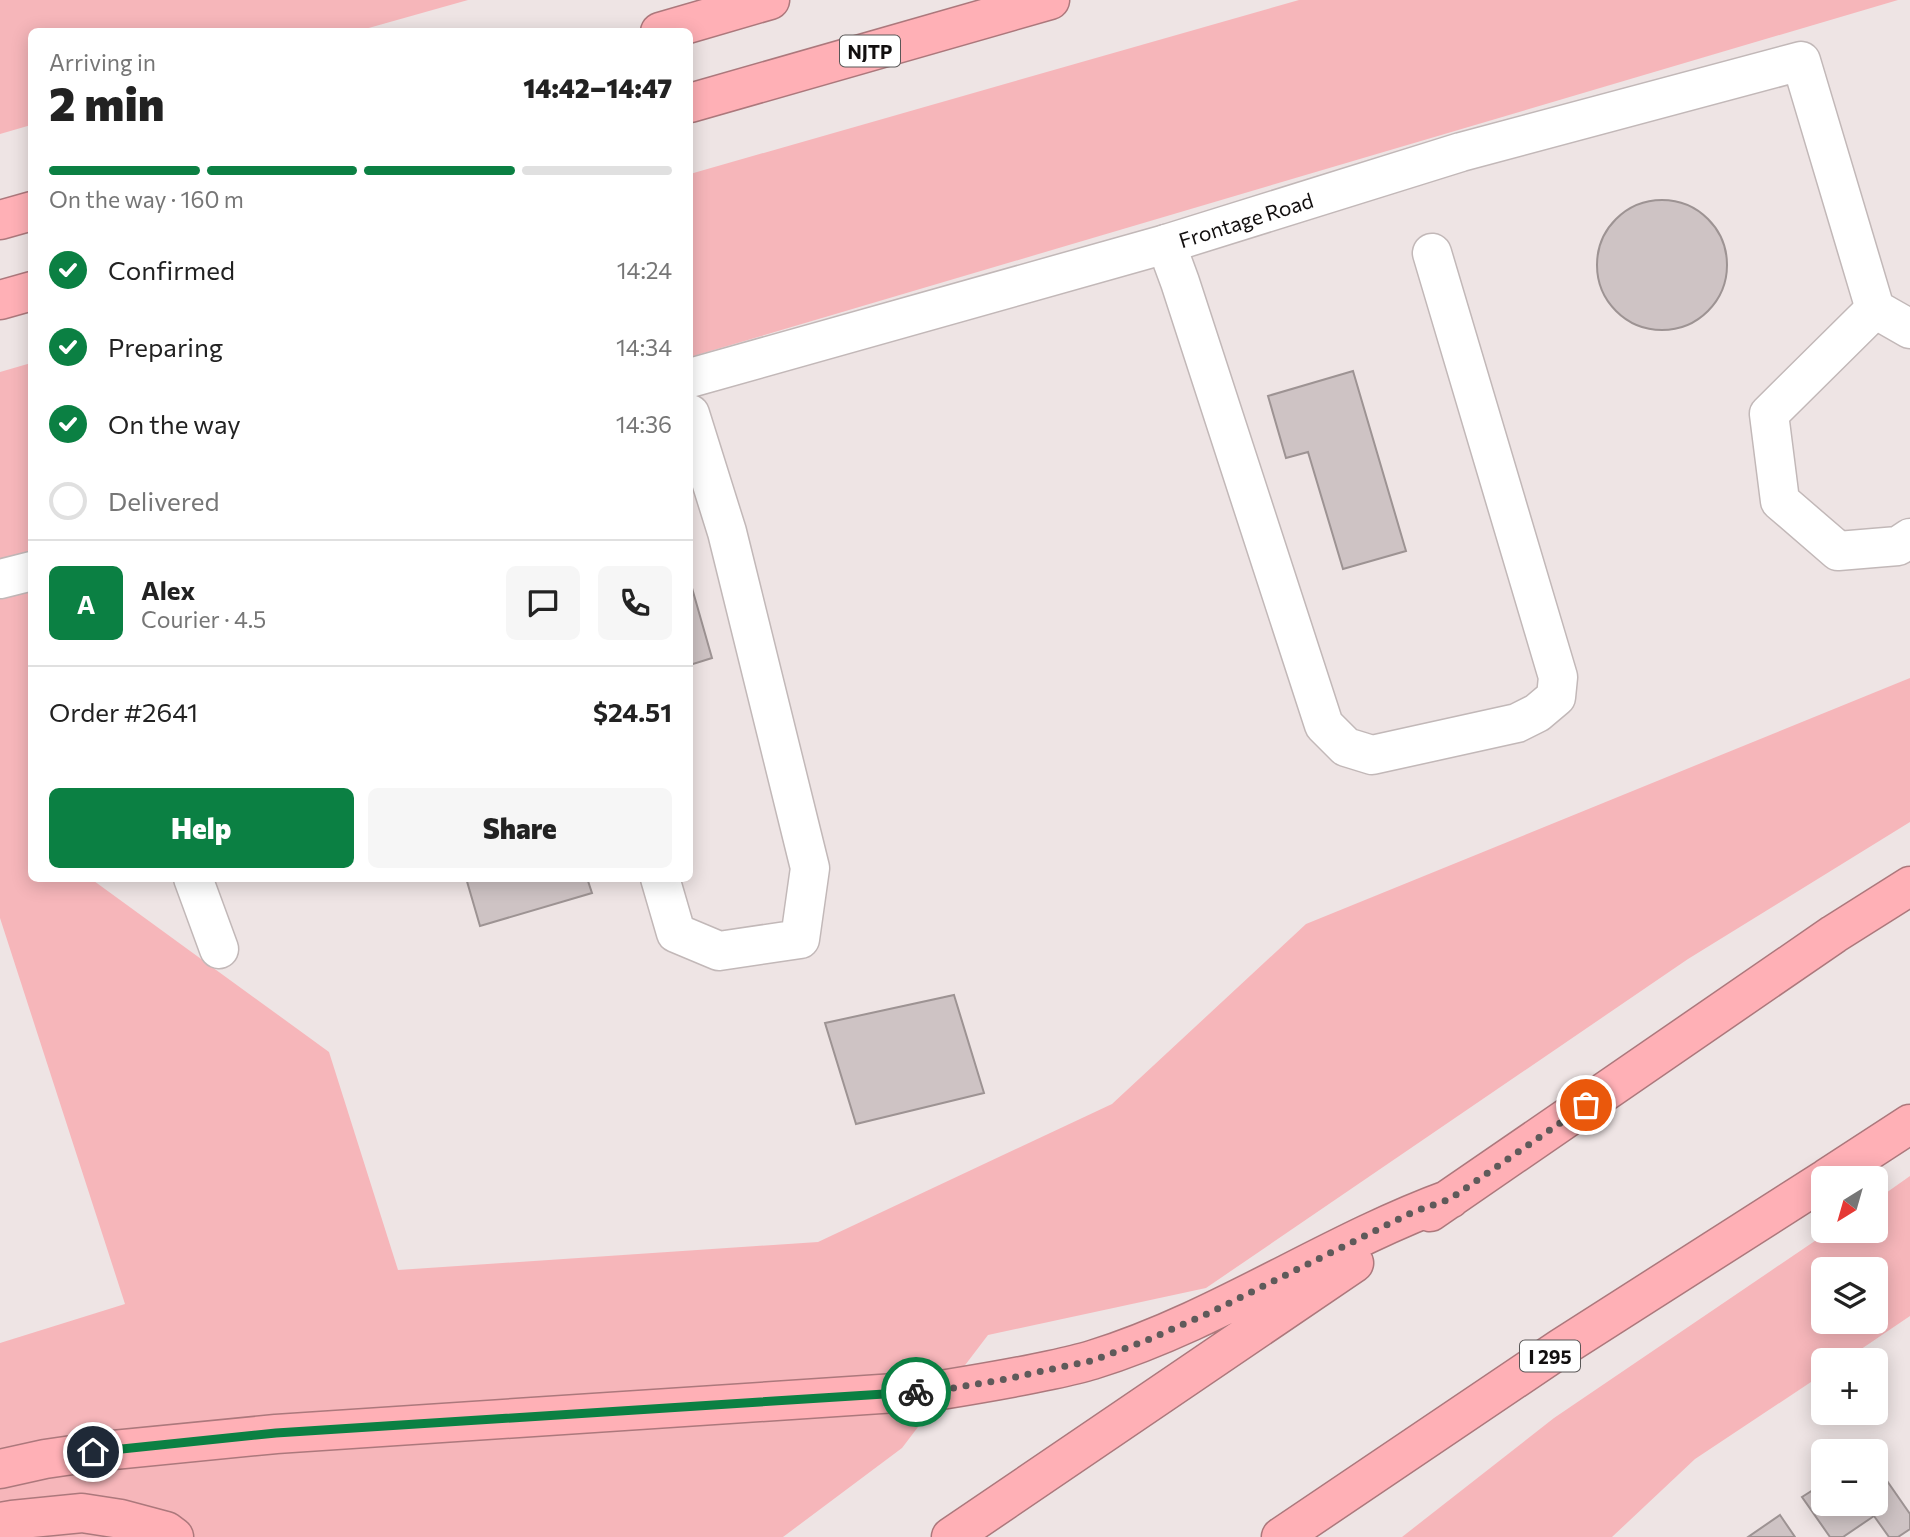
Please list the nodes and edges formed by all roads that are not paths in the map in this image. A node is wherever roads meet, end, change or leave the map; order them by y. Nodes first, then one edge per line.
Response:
1 (770, 0) edge
2 (1050, 0) edge
3 (674, 28) edge
4 (693, 102) edge
5 (28, 212) edge
6 (0, 220) edge
7 (1166, 244) junction
8 (1432, 253) dead end
9 (28, 292) edge
10 (0, 300) edge
11 (1875, 309) junction
12 (1910, 329) edge
13 (693, 377) edge
14 (693, 424) edge
15 (1910, 538) edge
16 (28, 572) edge
17 (0, 579) edge
18 (194, 882) edge
19 (661, 882) edge
20 (1910, 886) edge
21 (219, 949) dead end
22 (1910, 1124) edge
23 (1845, 1166) edge
24 (1811, 1188) edge
25 (1450, 1199) junction
26 (1561, 1348) junction
27 (0, 1469) edge
28 (0, 1522) edge
29 (174, 1537) edge
30 (951, 1537) edge
31 (1281, 1537) edge
32 (1321, 1537) edge

1 - 3 highway
2 - 4 highway, NJTP
5 - 6 highway
7 - 8 street
7 - 11 street, Frontage Road
7 - 13 street, Frontage Road
9 - 10 highway
11 - 12 street
11 - 15 street
14 - 19 street
16 - 17 street
18 - 21 street
20 - 25 highway
22 - 23 highway, I 295
24 - 26 highway, I 295
25 - 27 highway
25 - 30 highway
26 - 31 highway, I 295
26 - 32 highway
28 - 29 highway

